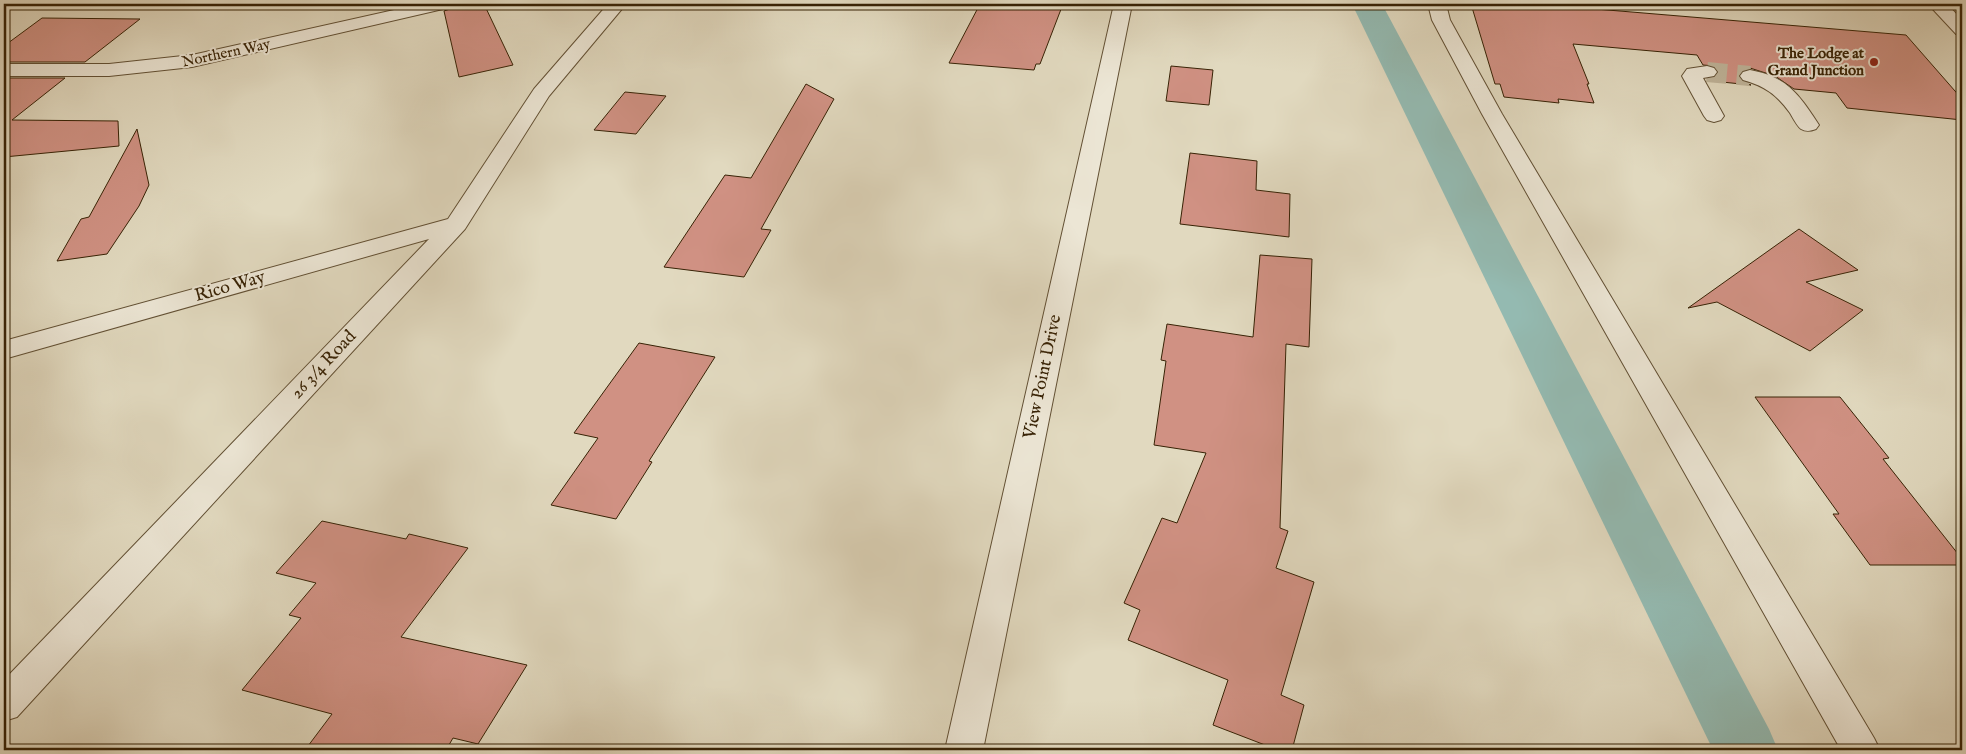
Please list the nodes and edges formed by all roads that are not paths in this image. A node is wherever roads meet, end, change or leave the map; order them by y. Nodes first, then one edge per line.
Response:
1 (444, 4) edge
2 (617, 4) edge
3 (1123, 4) edge
4 (1437, 4) edge
5 (1937, 4) edge
6 (1962, 30) edge
7 (4, 70) edge
8 (1707, 72) dead end
9 (1750, 76) tunnel mouth
10 (1714, 116) dead end
11 (1809, 125) dead end
12 (456, 224) junction
13 (4, 350) edge
14 (4, 705) edge
15 (964, 750) edge
16 (1861, 750) edge

1 - 7 street, Northern Way
2 - 12 street, 26 3/4 Road
3 - 15 street, View Point Drive
4 - 16 street
5 - 6 street
8 - 10 street
9 - 11 street
12 - 13 street, Rico Way
12 - 14 street, 26 3/4 Road

